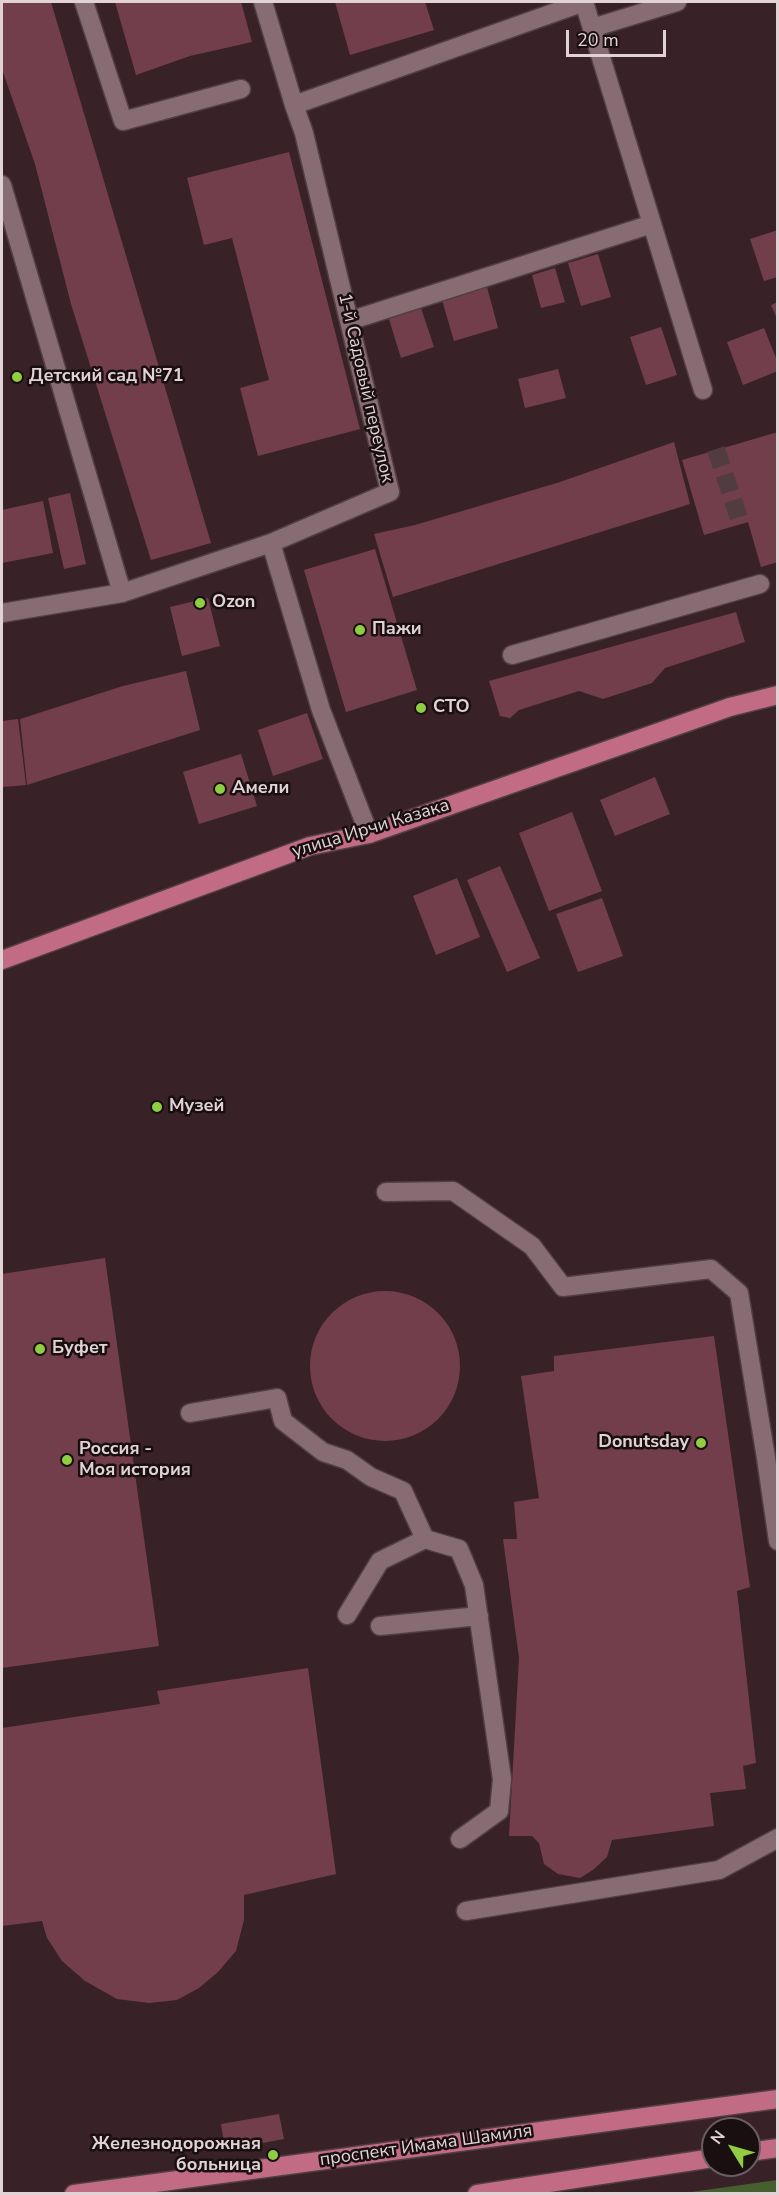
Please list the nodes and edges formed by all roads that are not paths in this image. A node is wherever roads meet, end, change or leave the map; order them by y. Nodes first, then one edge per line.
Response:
1 (84, 2) edge
2 (263, 2) edge
3 (677, 2) edge
4 (592, 28) junction
5 (241, 89) dead end
6 (294, 105) junction
7 (2, 185) edge
8 (652, 224) junction
9 (349, 321) junction
10 (703, 390) dead end
11 (271, 543) junction
12 (760, 584) dead end
13 (122, 593) junction
14 (2, 613) edge
15 (512, 655) dead end
16 (777, 695) edge
17 (369, 834) junction
18 (2, 960) edge
19 (386, 1192) dead end
20 (190, 1413) dead end
21 (426, 1539) junction
22 (777, 1541) edge
23 (347, 1615) dead end
24 (479, 1616) junction
25 (380, 1626) dead end
26 (777, 1838) edge
27 (459, 1839) dead end
28 (466, 1911) dead end
29 (777, 2099) edge
30 (777, 2148) edge
31 (761, 2150) edge
32 (701, 2160) edge
33 (74, 2193) edge
34 (477, 2193) edge

1 - 5 street
2 - 6 street, 1-й Садовый переулок
3 - 4 street
4 - 6 street
4 - 8 street
6 - 9 street, 1-й Садовый переулок
7 - 13 street
8 - 9 street
8 - 10 street
9 - 11 street, 1-й Садовый переулок
11 - 13 street
11 - 17 street
12 - 15 street
13 - 14 street
16 - 17 main road, улица Ирчи Казака
17 - 18 main road, улица Ирчи Казака
19 - 22 street
20 - 21 street
21 - 23 street
21 - 24 street
24 - 25 street
24 - 27 street
26 - 28 street
29 - 33 main road, проспект Имама Шамиля
30 - 31 main road
32 - 34 main road

